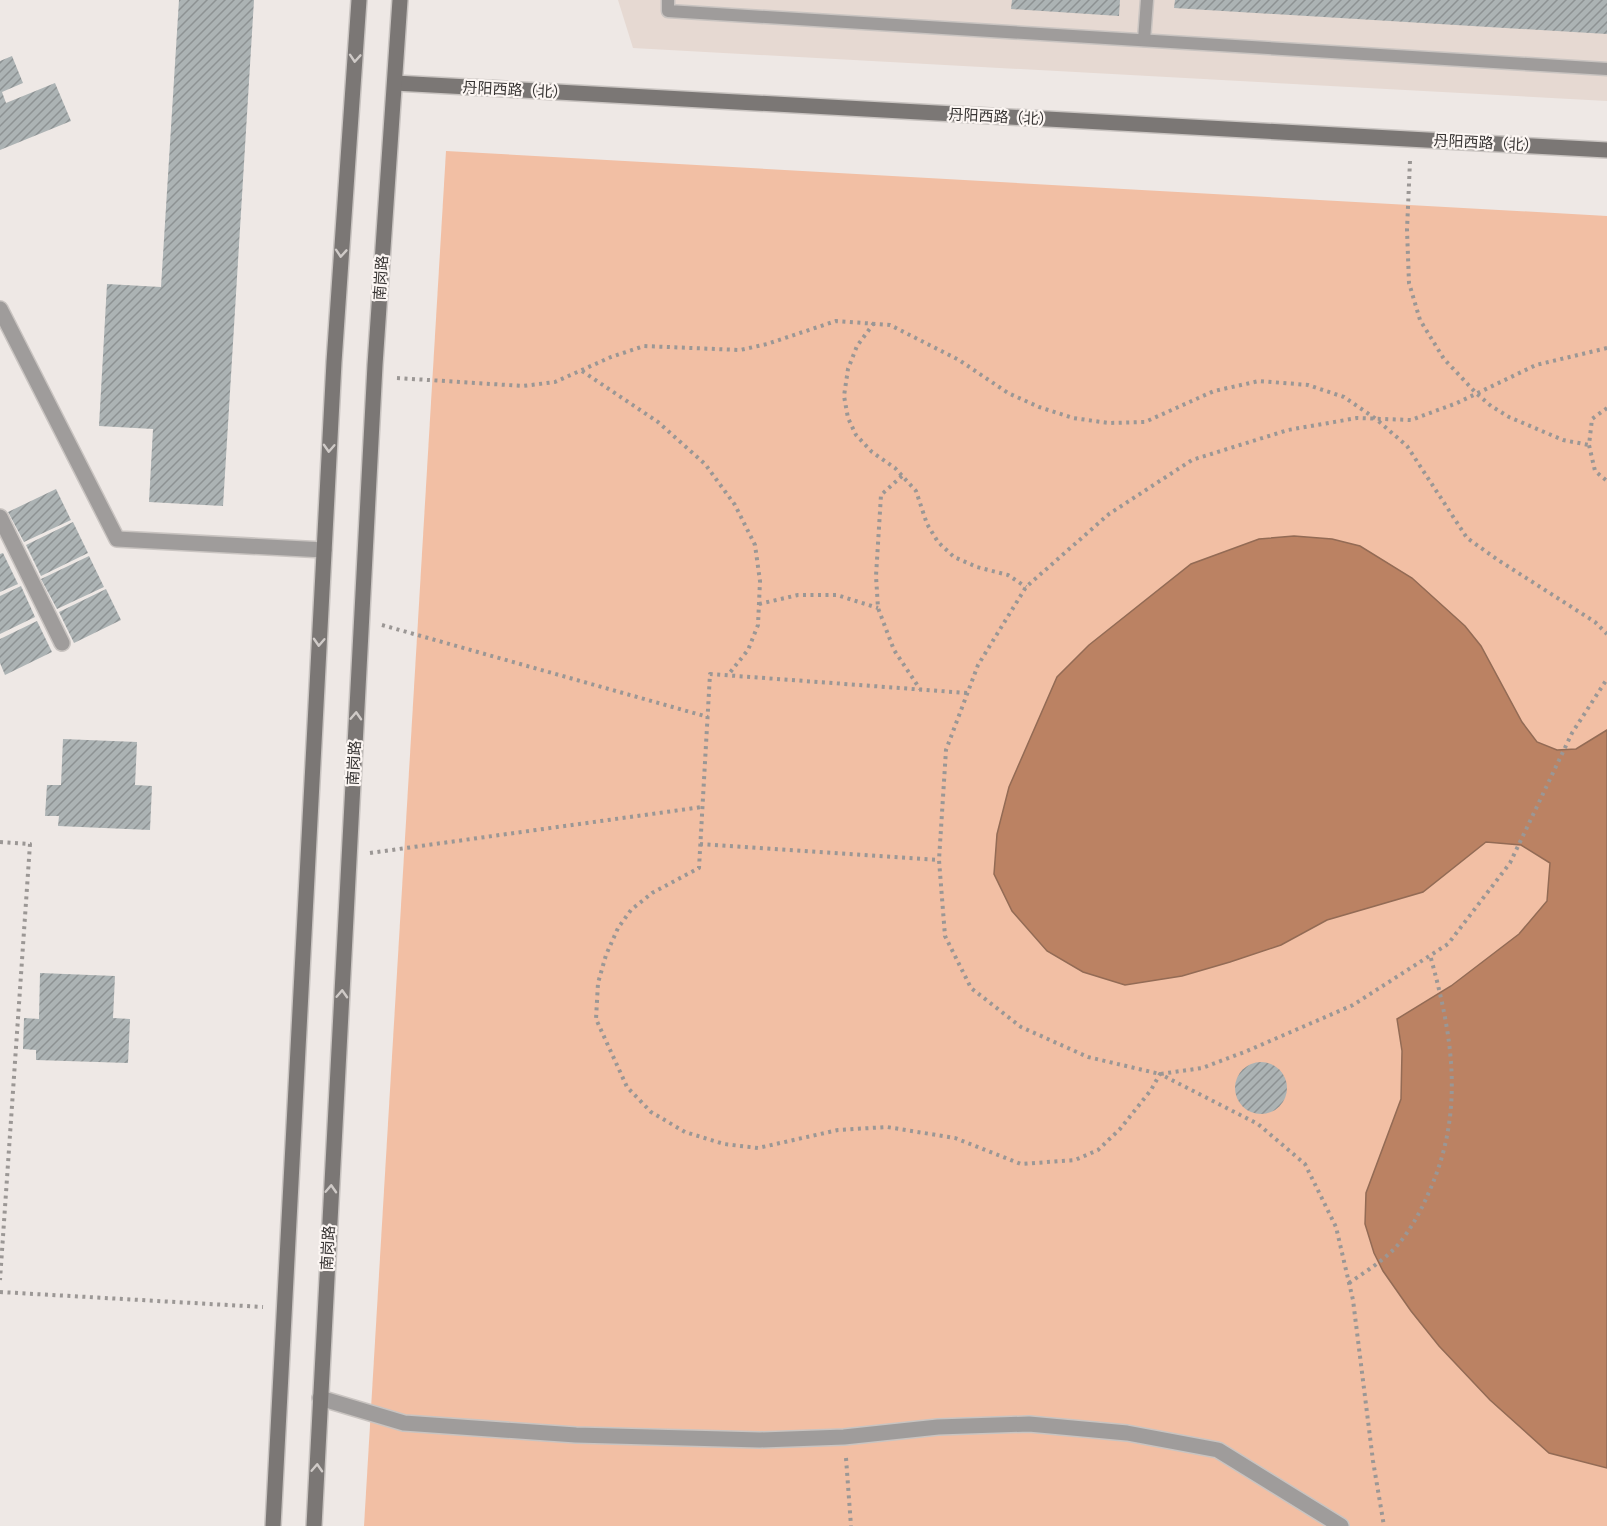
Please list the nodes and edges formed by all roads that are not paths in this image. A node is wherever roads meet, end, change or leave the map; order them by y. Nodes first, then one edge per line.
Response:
1 (359, 0) edge
2 (400, 0) edge
3 (668, 0) edge
4 (1147, 0) edge
5 (1144, 40) junction
6 (1607, 69) edge
7 (394, 83) junction
8 (1607, 150) edge
9 (0, 309) edge
10 (0, 517) edge
11 (324, 550) junction
12 (62, 643) dead end
13 (320, 1398) junction
14 (273, 1526) edge
15 (314, 1526) edge
16 (1341, 1526) edge

1 -> 11 main road
2 - 7 main road, 南岗路
3 - 5 lane
4 - 5 lane
5 - 6 lane
7 - 8 main road, 丹阳西路（北）
13 -> 7 main road, 南岗路
9 - 11 street
10 - 12 street
11 -> 14 main road
15 -> 13 main road, 南岗路
13 - 16 street

